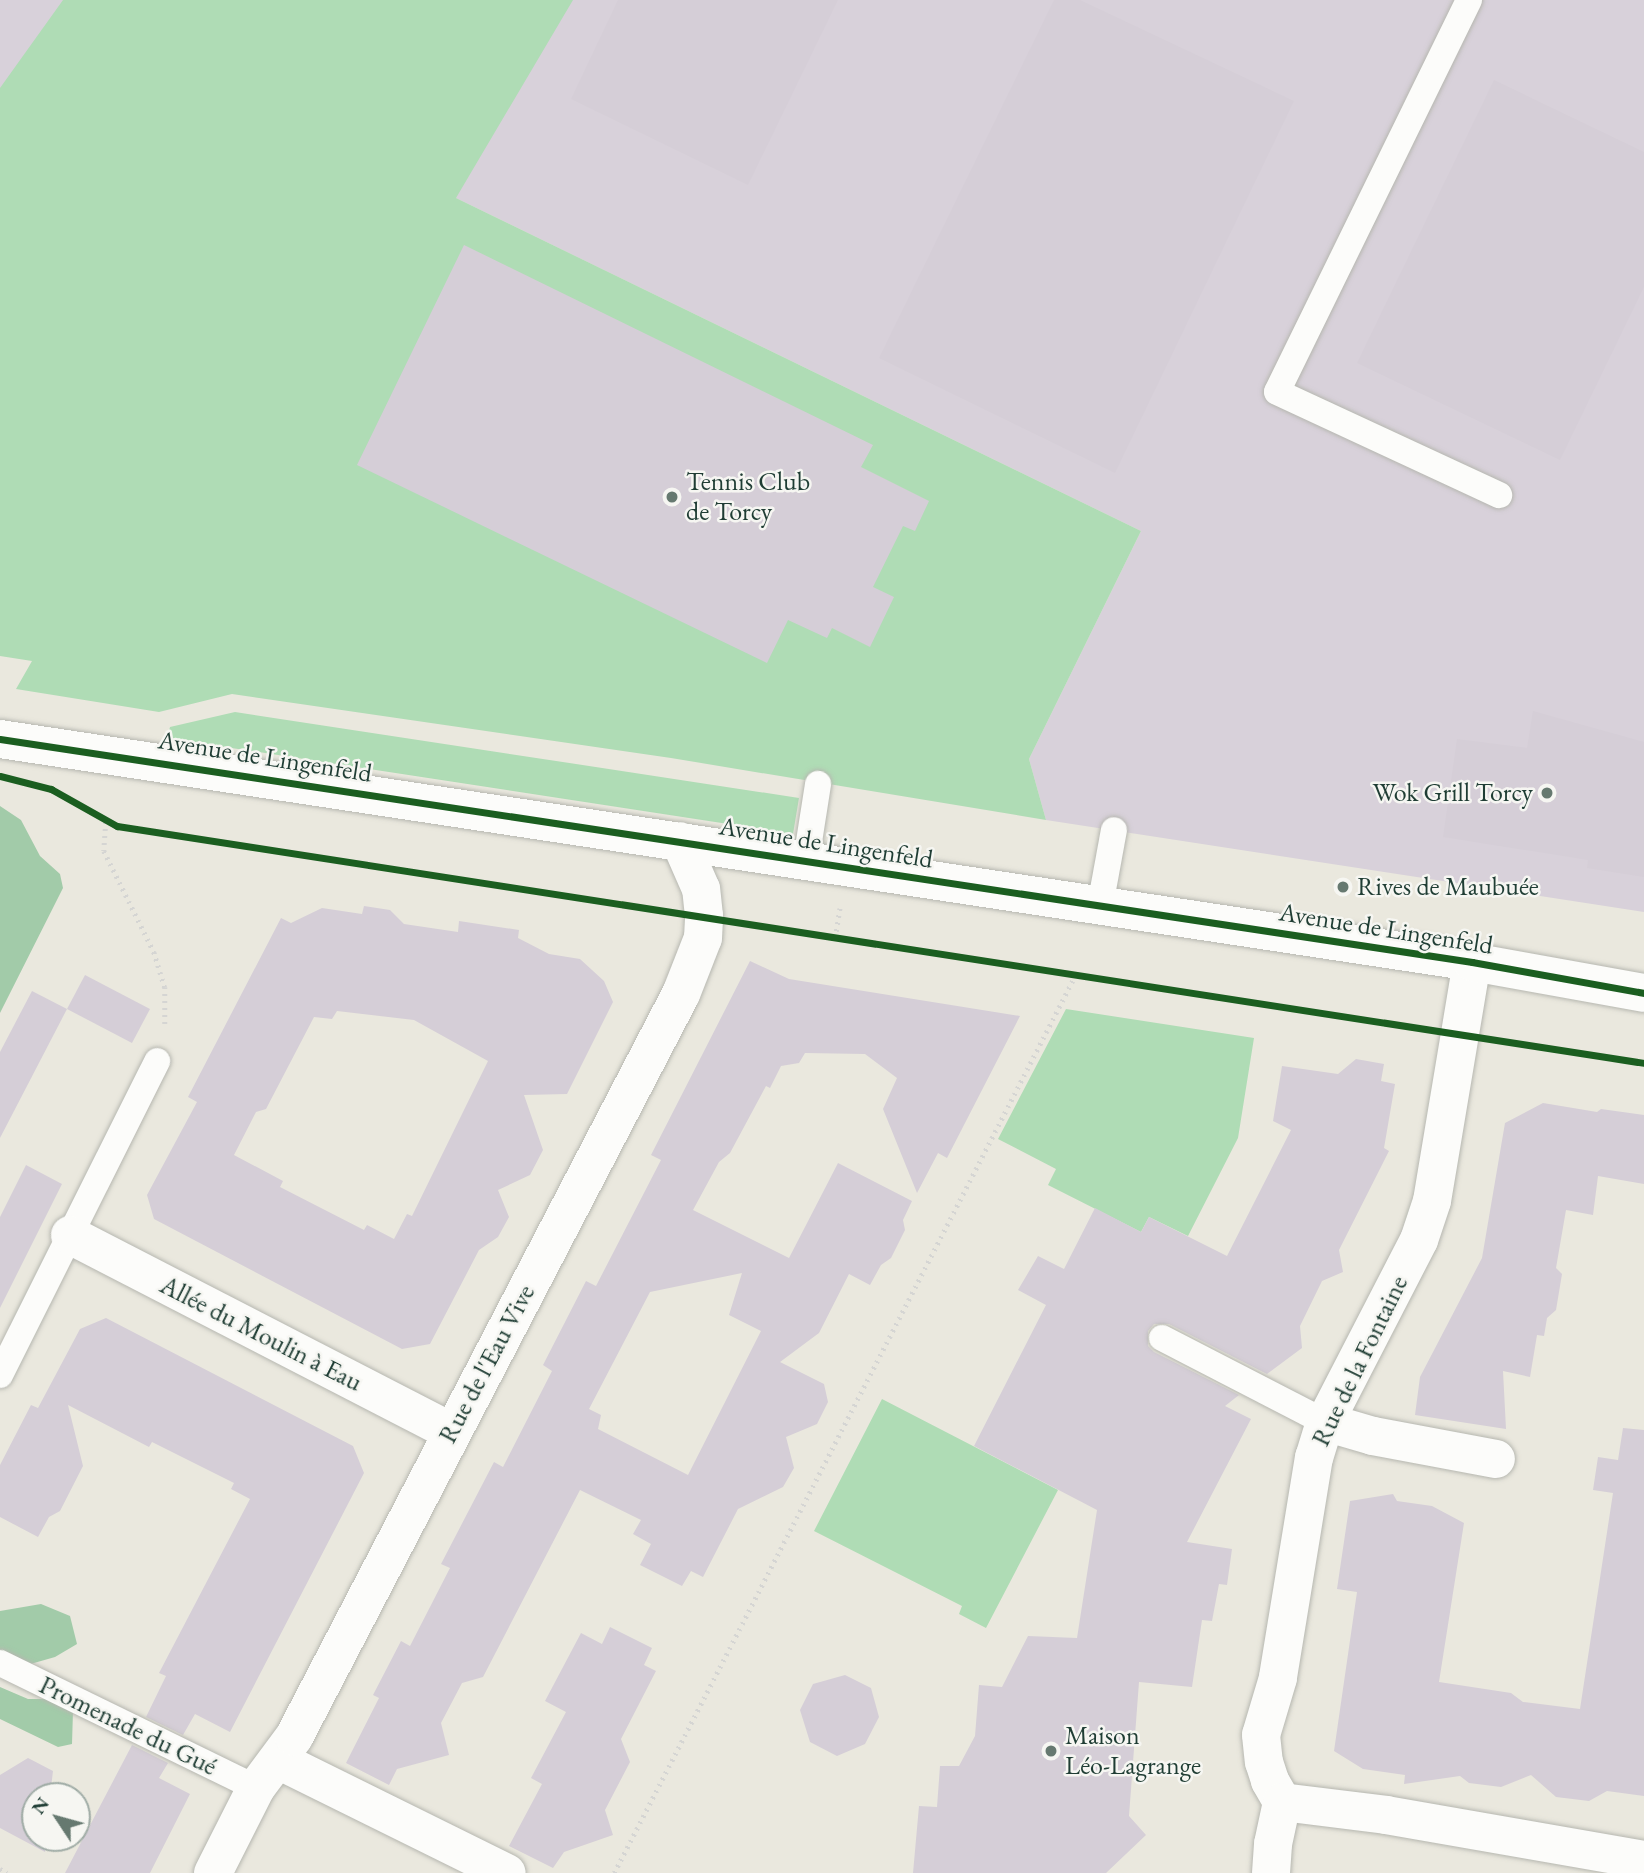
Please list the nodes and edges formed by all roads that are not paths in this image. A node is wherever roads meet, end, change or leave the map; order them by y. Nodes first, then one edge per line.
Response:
1 (1469, 0) edge
2 (1499, 495) dead end
3 (0, 739) edge
4 (818, 784) dead end
5 (1114, 830) dead end
6 (680, 841) junction
7 (806, 861) junction
8 (1100, 906) junction
9 (1472, 962) junction
10 (1644, 993) edge
11 (157, 1061) road end
12 (70, 1235) junction
13 (1162, 1338) dead end
14 (0, 1375) edge
15 (1325, 1422) junction
16 (452, 1432) junction
17 (1496, 1459) dead end
18 (0, 1663) edge
19 (267, 1774) junction
20 (1282, 1802) junction
21 (1644, 1860) edge
22 (213, 1873) edge
23 (507, 1873) edge
24 (1271, 1873) edge

1 - 2 lane
3 - 6 street, Avenue de Lingenfeld
4 - 7 lane
5 - 8 lane
6 - 7 street, Avenue de Lingenfeld
6 - 16 street, Rue de l'Eau Vive
7 - 8 street, Avenue de Lingenfeld
8 - 9 street, Avenue de Lingenfeld
9 - 10 street, Avenue de Lingenfeld
9 - 15 street, Rue de la Fontaine
11 - 12 lane
12 - 14 lane
12 - 16 street, Allée du Moulin à Eau
13 - 15 lane
15 - 17 street
15 - 20 street, Rue de la Fontaine
16 - 19 street, Rue de l'Eau Vive
18 - 19 lane, Promenade du Gué
19 - 22 street, Rue de l'Eau Vive
19 - 23 street
20 - 21 street
20 - 24 street

